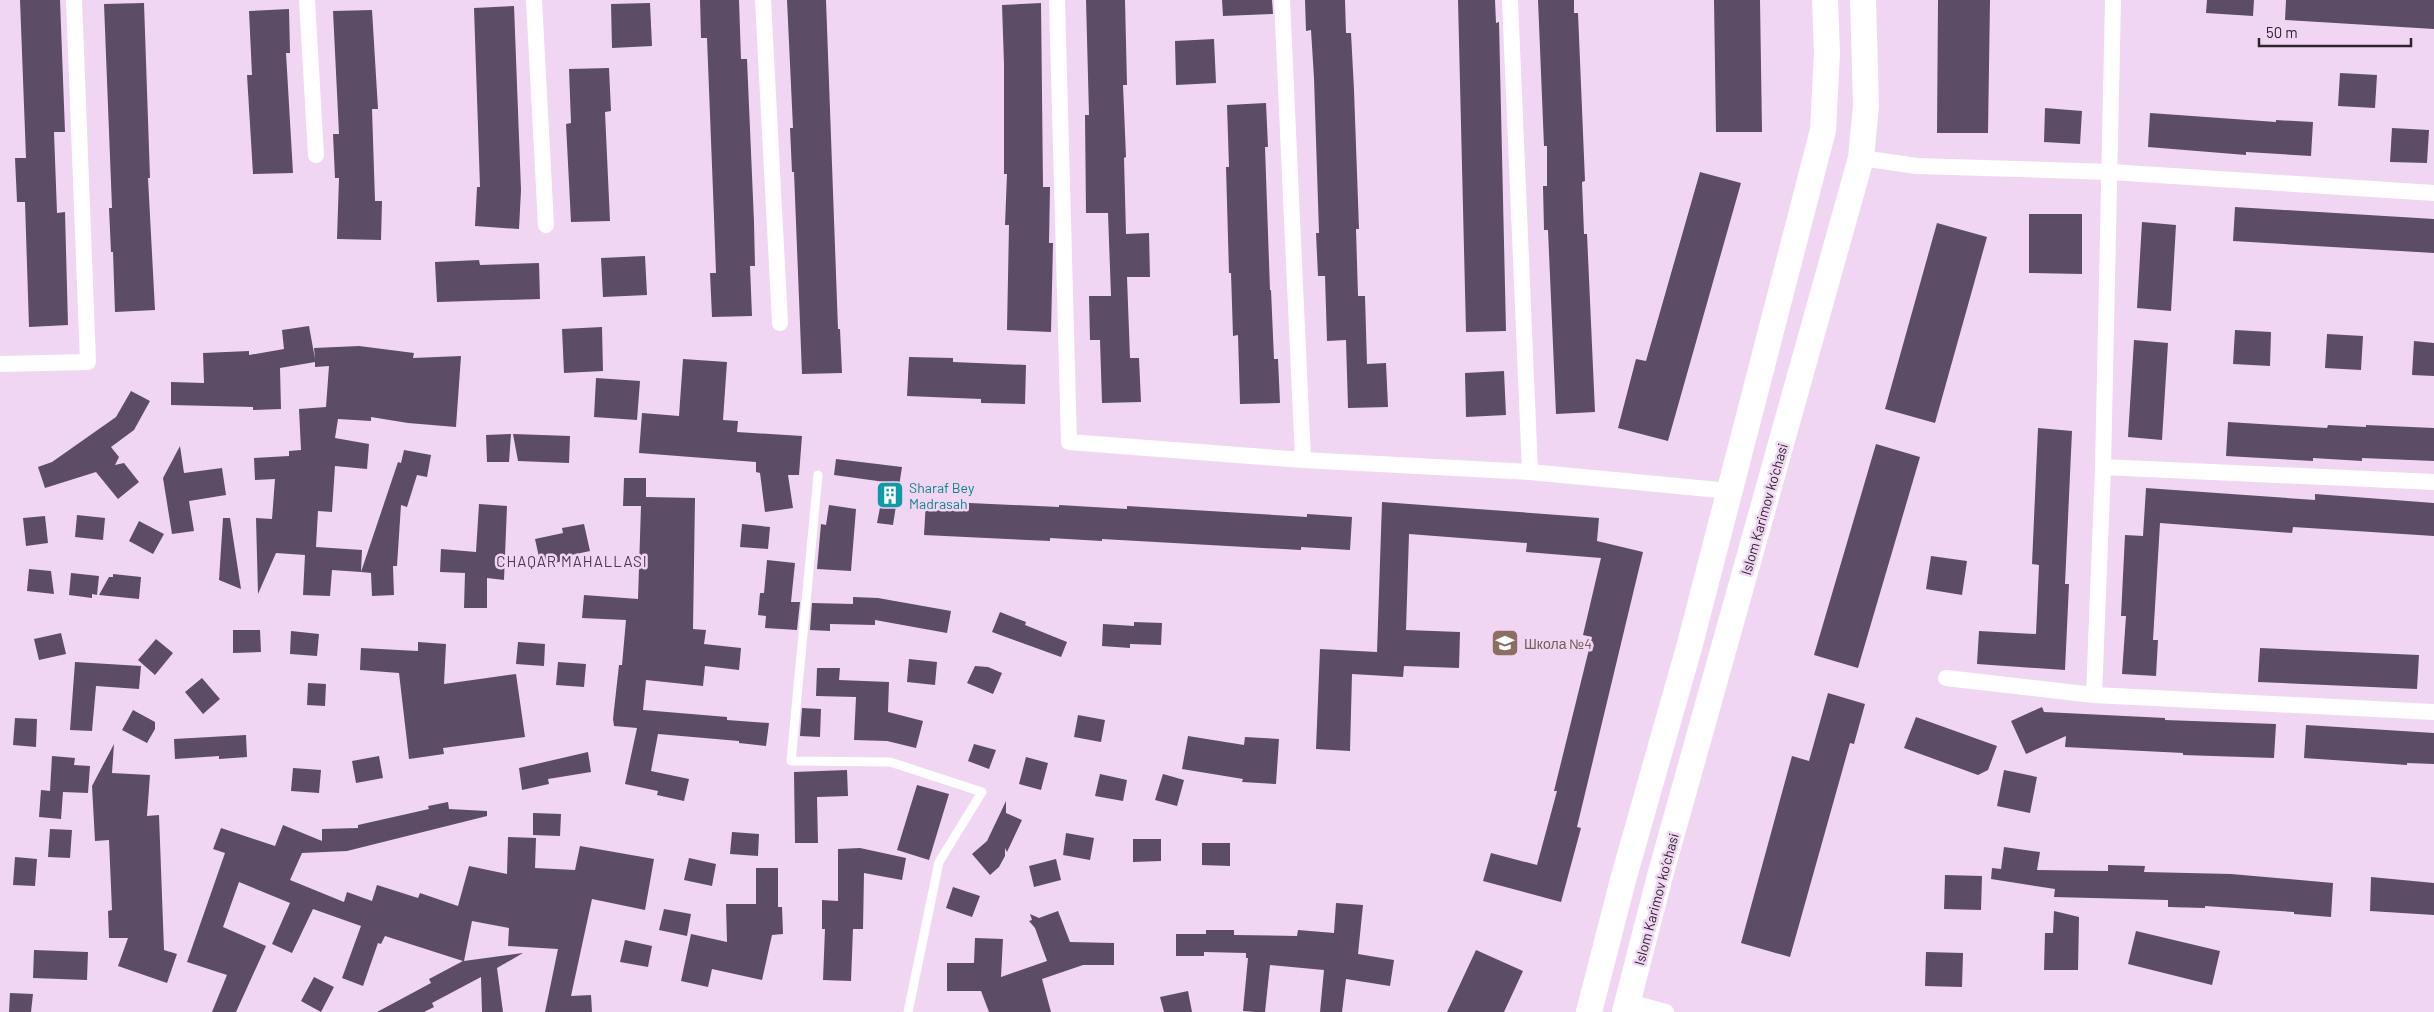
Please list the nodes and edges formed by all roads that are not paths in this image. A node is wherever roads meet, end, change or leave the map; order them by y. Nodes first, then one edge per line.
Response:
1 (74, 0) edge
2 (306, 0) edge
3 (534, 0) edge
4 (763, 0) edge
5 (1057, 0) edge
6 (1282, 0) edge
7 (1510, 0) edge
8 (1825, 0) edge
9 (1863, 0) edge
10 (2113, 0) edge
11 (316, 155) dead end
12 (1861, 158) junction
13 (2111, 172) junction
14 (2434, 193) edge
15 (546, 224) dead end
16 (780, 324) dead end
17 (0, 364) edge
18 (1303, 460) junction
19 (2103, 466) junction
20 (1530, 472) junction
21 (818, 475) dead end
22 (2434, 482) edge
23 (1730, 491) junction
24 (1946, 678) dead end
25 (2094, 695) junction
26 (2434, 712) edge
27 (1627, 1007) edge
28 (908, 1012) edge
29 (1590, 1012) edge
30 (1666, 1012) edge

1 - 17 street
2 - 11 street
3 - 15 street
4 - 16 street
5 - 18 street
6 - 18 street
7 - 20 street
8 - 23 main road
9 - 12 main road, Islom Karimov ko‘chasi
10 - 13 street
12 - 13 street
12 - 27 main road, Islom Karimov ko‘chasi
13 - 14 street
13 - 19 street
18 - 20 street
19 - 22 street
19 - 25 street
20 - 23 street
21 - 28 lane
23 - 29 main road
24 - 25 street
25 - 26 street
27 - 30 street

